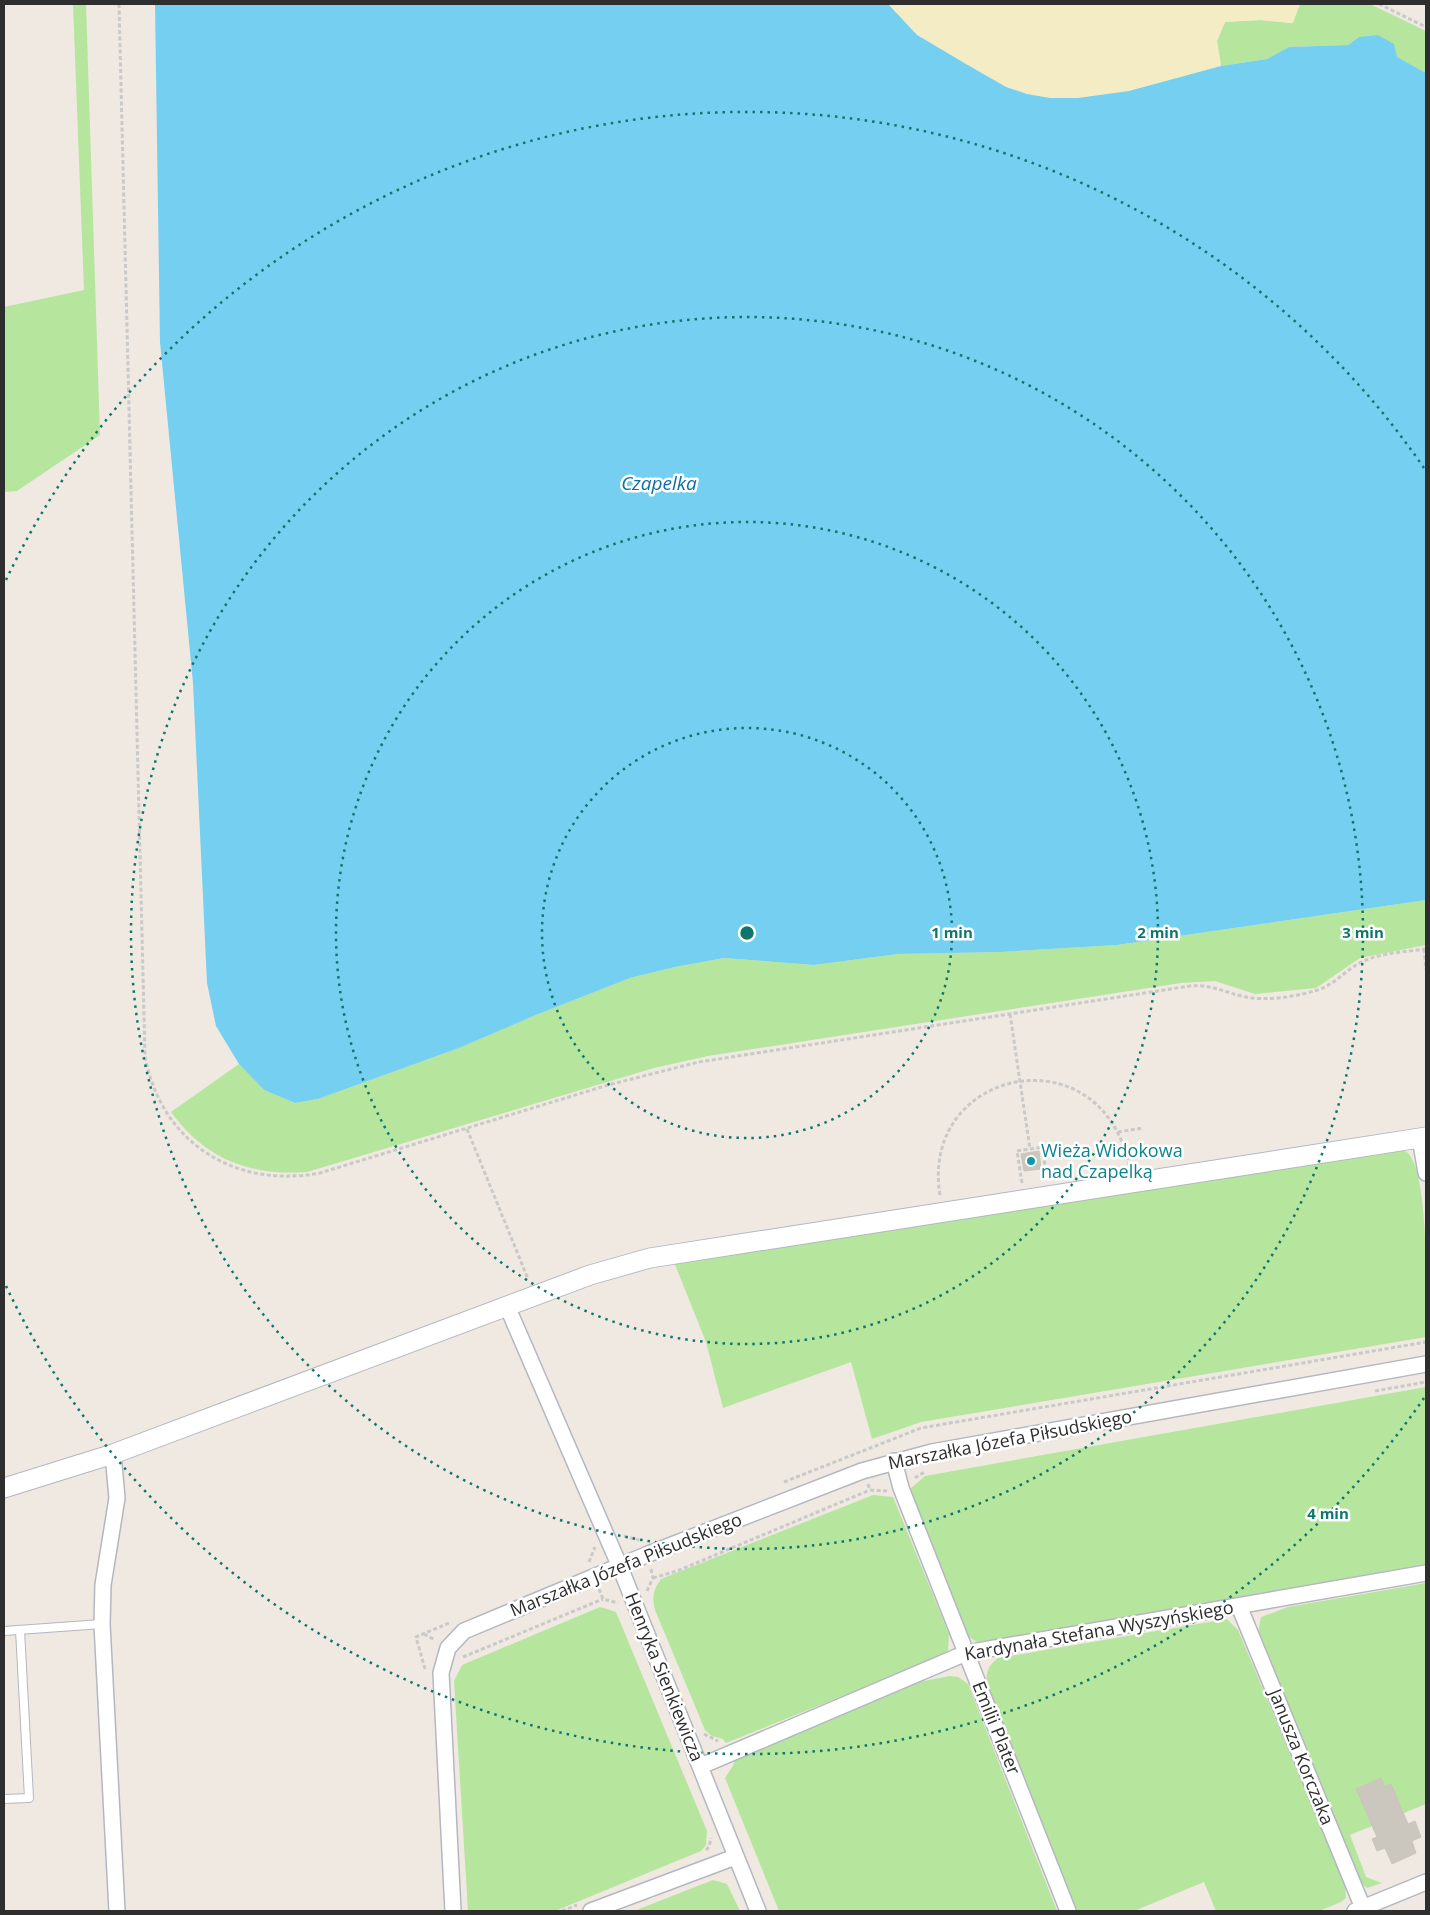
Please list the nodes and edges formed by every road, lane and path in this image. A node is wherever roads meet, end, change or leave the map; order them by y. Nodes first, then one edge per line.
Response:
1 (119, 4) edge
2 (1379, 4) edge
3 (1426, 26) edge
4 (1425, 949) edge
5 (1426, 970) edge
6 (1010, 1014) junction
7 (1020, 1081) junction
8 (1142, 1128) dead end
9 (467, 1129) junction
10 (1118, 1132) junction
11 (1423, 1137) edge
12 (1030, 1149) junction
13 (1129, 1166) dead end
14 (1426, 1173) edge
15 (1047, 1179) dead end
16 (1022, 1183) dead end
17 (940, 1194) dead end
18 (528, 1278) dead end
19 (507, 1306) junction
20 (1426, 1364) edge
21 (113, 1454) junction
22 (894, 1461) junction
23 (4, 1488) edge
24 (870, 1490) dead end
25 (589, 1562) dead end
26 (580, 1566) dead end
27 (620, 1567) junction
28 (1426, 1573) edge
29 (653, 1578) dead end
30 (603, 1599) dead end
31 (1239, 1606) junction
32 (452, 1622) dead end
33 (102, 1624) junction
34 (20, 1630) junction
35 (4, 1631) edge
36 (454, 1653) junction
37 (966, 1653) junction
38 (426, 1672) dead end
39 (701, 1766) junction
40 (4, 1799) edge
41 (735, 1857) junction
42 (1426, 1882) edge
43 (1359, 1910) edge
44 (118, 1911) edge
45 (453, 1911) edge
46 (591, 1911) edge
47 (758, 1911) edge
48 (1068, 1911) edge

1 - 9 path
2 - 3 path
4 - 5 path
4 - 6 path
6 - 7 path
6 - 9 path
7 - 10 path
7 - 12 path
7 - 17 path
8 - 10 path
9 - 18 path
10 - 13 path
11 - 14 street
11 - 19 street
12 - 15 path
12 - 16 path
19 - 21 street
19 - 27 street, Henryka Sienkiewicza
20 - 22 street, Marszałka Józefa Piłsudskiego
21 - 23 street
21 - 33 street
22 - 27 street, Marszałka Józefa Piłsudskiego
22 - 37 street, Emilii Plater
24 - 29 path
25 - 26 path
27 - 36 street, Marszałka Józefa Piłsudskiego
27 - 39 street, Henryka Sienkiewicza
28 - 31 street, Kardynała Stefana Wyszyńskiego
30 - 36 path
31 - 37 street, Kardynała Stefana Wyszyńskiego
31 - 43 street, Janusza Korczaka
32 - 38 path
33 - 34 lane
33 - 44 street
34 - 35 lane
34 - 40 lane
36 - 45 street
37 - 39 street, Kardynała Stefana Wyszyńskiego
37 - 48 street, Emilii Plater
39 - 41 street, Henryka Sienkiewicza
41 - 46 street
41 - 47 street, Henryka Sienkiewicza
42 - 43 street

